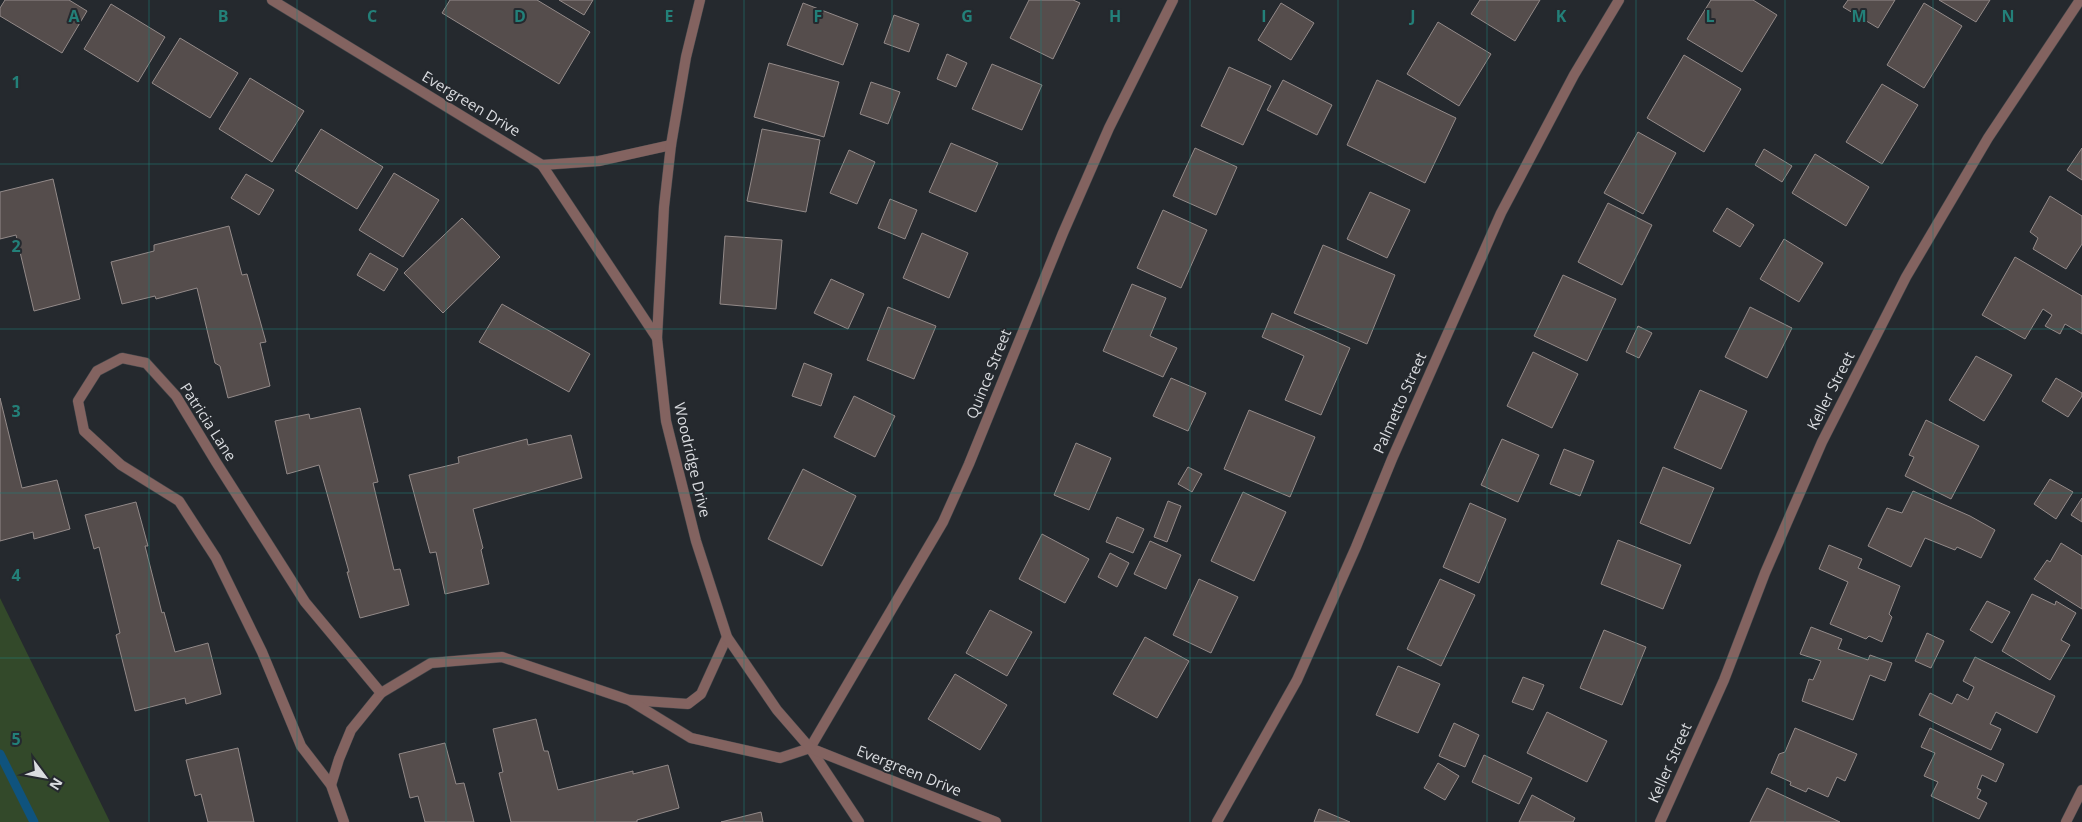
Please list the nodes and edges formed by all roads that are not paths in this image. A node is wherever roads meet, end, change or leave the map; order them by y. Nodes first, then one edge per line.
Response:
1 (272, 0) edge
2 (700, 0) edge
3 (1173, 0) edge
4 (1619, 0) edge
5 (2080, 0) edge
6 (671, 145) junction
7 (542, 165) junction
8 (657, 338) junction
9 (727, 637) junction
10 (381, 693) junction
11 (630, 700) junction
12 (810, 748) junction
13 (331, 785) junction
14 (2082, 790) edge
15 (344, 822) edge
16 (859, 822) edge
17 (996, 822) edge
18 (1217, 822) edge
19 (1660, 822) edge
20 (2066, 822) edge

1 - 7 street, Evergreen Drive
2 - 6 street, Woodridge Drive
3 - 12 street, Quince Street
4 - 18 street, Palmetto Street
5 - 19 street, Keller Street
6 - 7 street
6 - 8 street, Woodridge Drive
7 - 8 street
8 - 9 street, Woodridge Drive
9 - 11 street
9 - 12 street, Woodridge Drive
10 - 11 street
10 - 13 street
10 - 13 street, Patricia Lane
11 - 12 street
12 - 16 street, Woodridge Drive
12 - 17 street, Evergreen Drive
13 - 15 street, Patricia Lane
14 - 20 street

